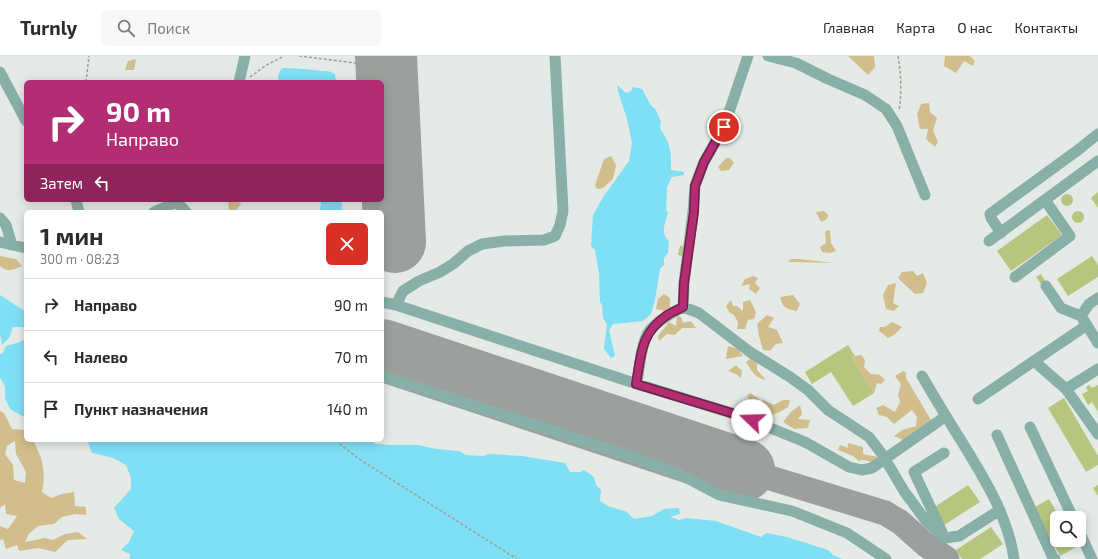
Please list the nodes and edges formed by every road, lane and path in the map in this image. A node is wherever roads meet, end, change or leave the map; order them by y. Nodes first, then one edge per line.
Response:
1 (89, 56) edge
2 (245, 56) edge
3 (284, 56) edge
4 (299, 56) edge
5 (555, 56) edge
6 (748, 56) edge
7 (768, 56) edge
8 (898, 56) edge
9 (387, 67) dead end
10 (0, 72) edge
11 (86, 80) edge
12 (244, 80) edge
13 (24, 117) edge
14 (897, 126) junction
15 (1098, 134) edge
16 (1098, 162) edge
17 (925, 195) dead end
18 (1045, 200) junction
19 (176, 202) edge
20 (158, 210) edge
21 (0, 218) edge
22 (1001, 233) junction
23 (989, 241) dead end
24 (0, 242) edge
25 (12, 245) junction
26 (24, 248) edge
27 (1015, 277) dead end
28 (1046, 286) dead end
29 (1098, 298) edge
30 (384, 302) edge
31 (396, 305) junction
32 (683, 307) junction
33 (1084, 320) junction
34 (1098, 343) edge
35 (1034, 361) junction
36 (1098, 369) edge
37 (922, 376) dead end
38 (384, 377) edge
39 (636, 384) junction
40 (1066, 388) junction
41 (978, 399) dead end
42 (946, 416) junction
43 (1030, 427) dead end
44 (1098, 434) edge
45 (997, 435) dead end
46 (338, 442) edge
47 (944, 453) dead end
48 (885, 459) junction
49 (1000, 510) junction
50 (1070, 511) edge
51 (945, 538) junction
52 (1086, 546) edge
53 (516, 559) edge
54 (886, 559) edge
55 (1014, 559) edge
56 (1055, 559) edge
57 (1092, 559) edge

1 - 11 path
2 - 12 lane
3 - 12 path
4 - 9 path
5 - 31 lane
6 - 32 lane
7 - 14 lane
8 - 14 path
10 - 13 lane
14 - 17 lane
15 - 22 lane
16 - 18 lane
18 - 22 lane
18 - 27 lane
19 - 20 lane
21 - 25 lane
22 - 23 lane
24 - 25 lane
25 - 26 lane
28 - 33 lane
29 - 33 lane
30 - 31 lane
31 - 39 lane
32 - 39 lane
32 - 48 lane
33 - 34 lane
33 - 35 lane
35 - 40 lane
35 - 41 lane
36 - 40 lane
37 - 42 lane
38 - 54 lane
39 - 48 lane
40 - 44 lane
42 - 48 lane
42 - 49 lane
43 - 50 lane
45 - 56 lane
46 - 53 path
47 - 51 lane
48 - 51 lane
49 - 51 lane
49 - 55 lane
52 - 57 lane

